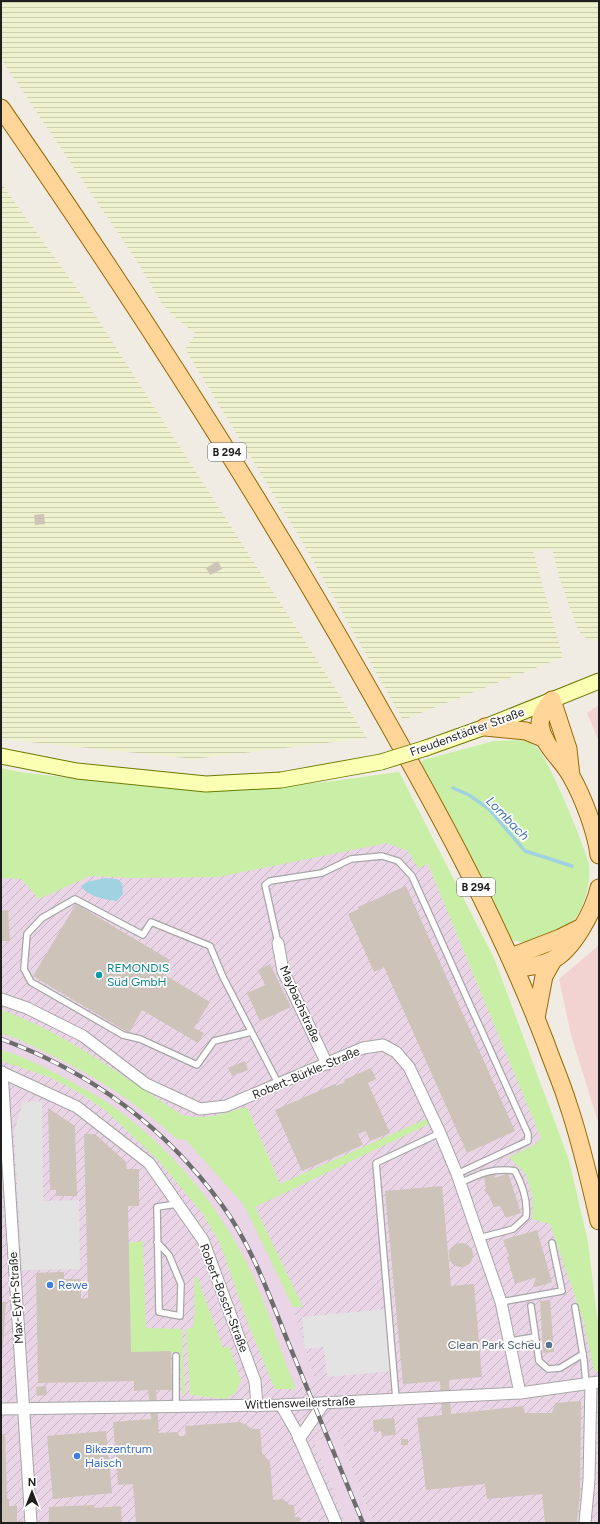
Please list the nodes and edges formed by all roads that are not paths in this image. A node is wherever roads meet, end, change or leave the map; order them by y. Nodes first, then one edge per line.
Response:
1 (1, 108) edge
2 (599, 681) edge
3 (552, 700) junction
4 (484, 727) junction
5 (545, 739) junction
6 (1, 756) edge
7 (571, 776) junction
8 (599, 855) edge
9 (599, 888) edge
10 (582, 927) junction
11 (278, 943) joint
12 (553, 960) junction
13 (513, 962) junction
14 (1, 999) edge
15 (536, 1018) junction
16 (251, 1032) junction
17 (327, 1064) junction
18 (1, 1072) edge
19 (279, 1085) junction
20 (440, 1133) junction
21 (458, 1178) junction
22 (177, 1204) junction
23 (599, 1221) edge
24 (479, 1238) junction
25 (157, 1242) junction
26 (552, 1243) dead end
27 (501, 1302) junction
28 (531, 1306) dead end
29 (575, 1307) dead end
30 (535, 1336) junction
31 (510, 1340) junction
32 (583, 1354) junction
33 (176, 1356) dead end
34 (592, 1383) edge
35 (520, 1392) junction
36 (396, 1399) junction
37 (324, 1403) junction
38 (281, 1405) junction
39 (176, 1406) junction
40 (257, 1406) junction
41 (1, 1409) edge
42 (22, 1409) junction
43 (299, 1439) junction
44 (31, 1523) edge
45 (336, 1523) edge
46 (585, 1523) edge

1 - 13 main road, B 294
2 - 3 street, Freudenstädter Straße
3 - 4 street, Freudenstädter Straße
3 - 5 main road
3 - 7 main road
4 - 5 main road
4 - 6 street, Freudenstädter Straße, bridge
5 - 7 main road
7 - 8 main road
9 - 10 main road
10 - 12 main road
10 - 13 main road
11 - 17 street, Maybachstraße
11 - 21 lane
12 - 13 main road
12 - 15 main road
13 - 15 main road, B 294
14 - 19 street, Robert-Bürkle-Straße
15 - 23 main road, B 294
16 - 16 lane
16 - 19 lane
17 - 19 street, Robert-Bürkle-Straße
17 - 20 street, Robert-Bürkle-Straße
18 - 22 street, Robert-Bosch-Straße
18 - 42 street, Max-Eyth-Straße
20 - 21 street, Robert-Bürkle-Straße
20 - 36 lane
21 - 24 street, Robert-Bürkle-Straße
21 - 24 lane
22 - 25 lane
22 - 40 street, Robert-Bosch-Straße
24 - 27 street, Robert-Bürkle-Straße
25 - 25 lane
26 - 27 lane
27 - 31 street, Robert-Bürkle-Straße
28 - 30 lane
29 - 32 lane
30 - 31 lane
30 - 32 lane
31 - 35 street, Robert-Bürkle-Straße
32 - 34 lane
33 - 39 lane
34 - 35 street, Wittlensweilerstraße
34 - 46 street
35 - 36 street, Wittlensweilerstraße
36 - 37 street, Wittlensweilerstraße
37 - 38 street, Wittlensweilerstraße
37 - 43 street
38 - 40 street, Wittlensweilerstraße
38 - 43 street
39 - 40 street, Wittlensweilerstraße
39 - 42 street, Wittlensweilerstraße
41 - 42 street, Wittlensweilerstraße
42 - 44 street, Max-Eyth-Straße
43 - 45 street

